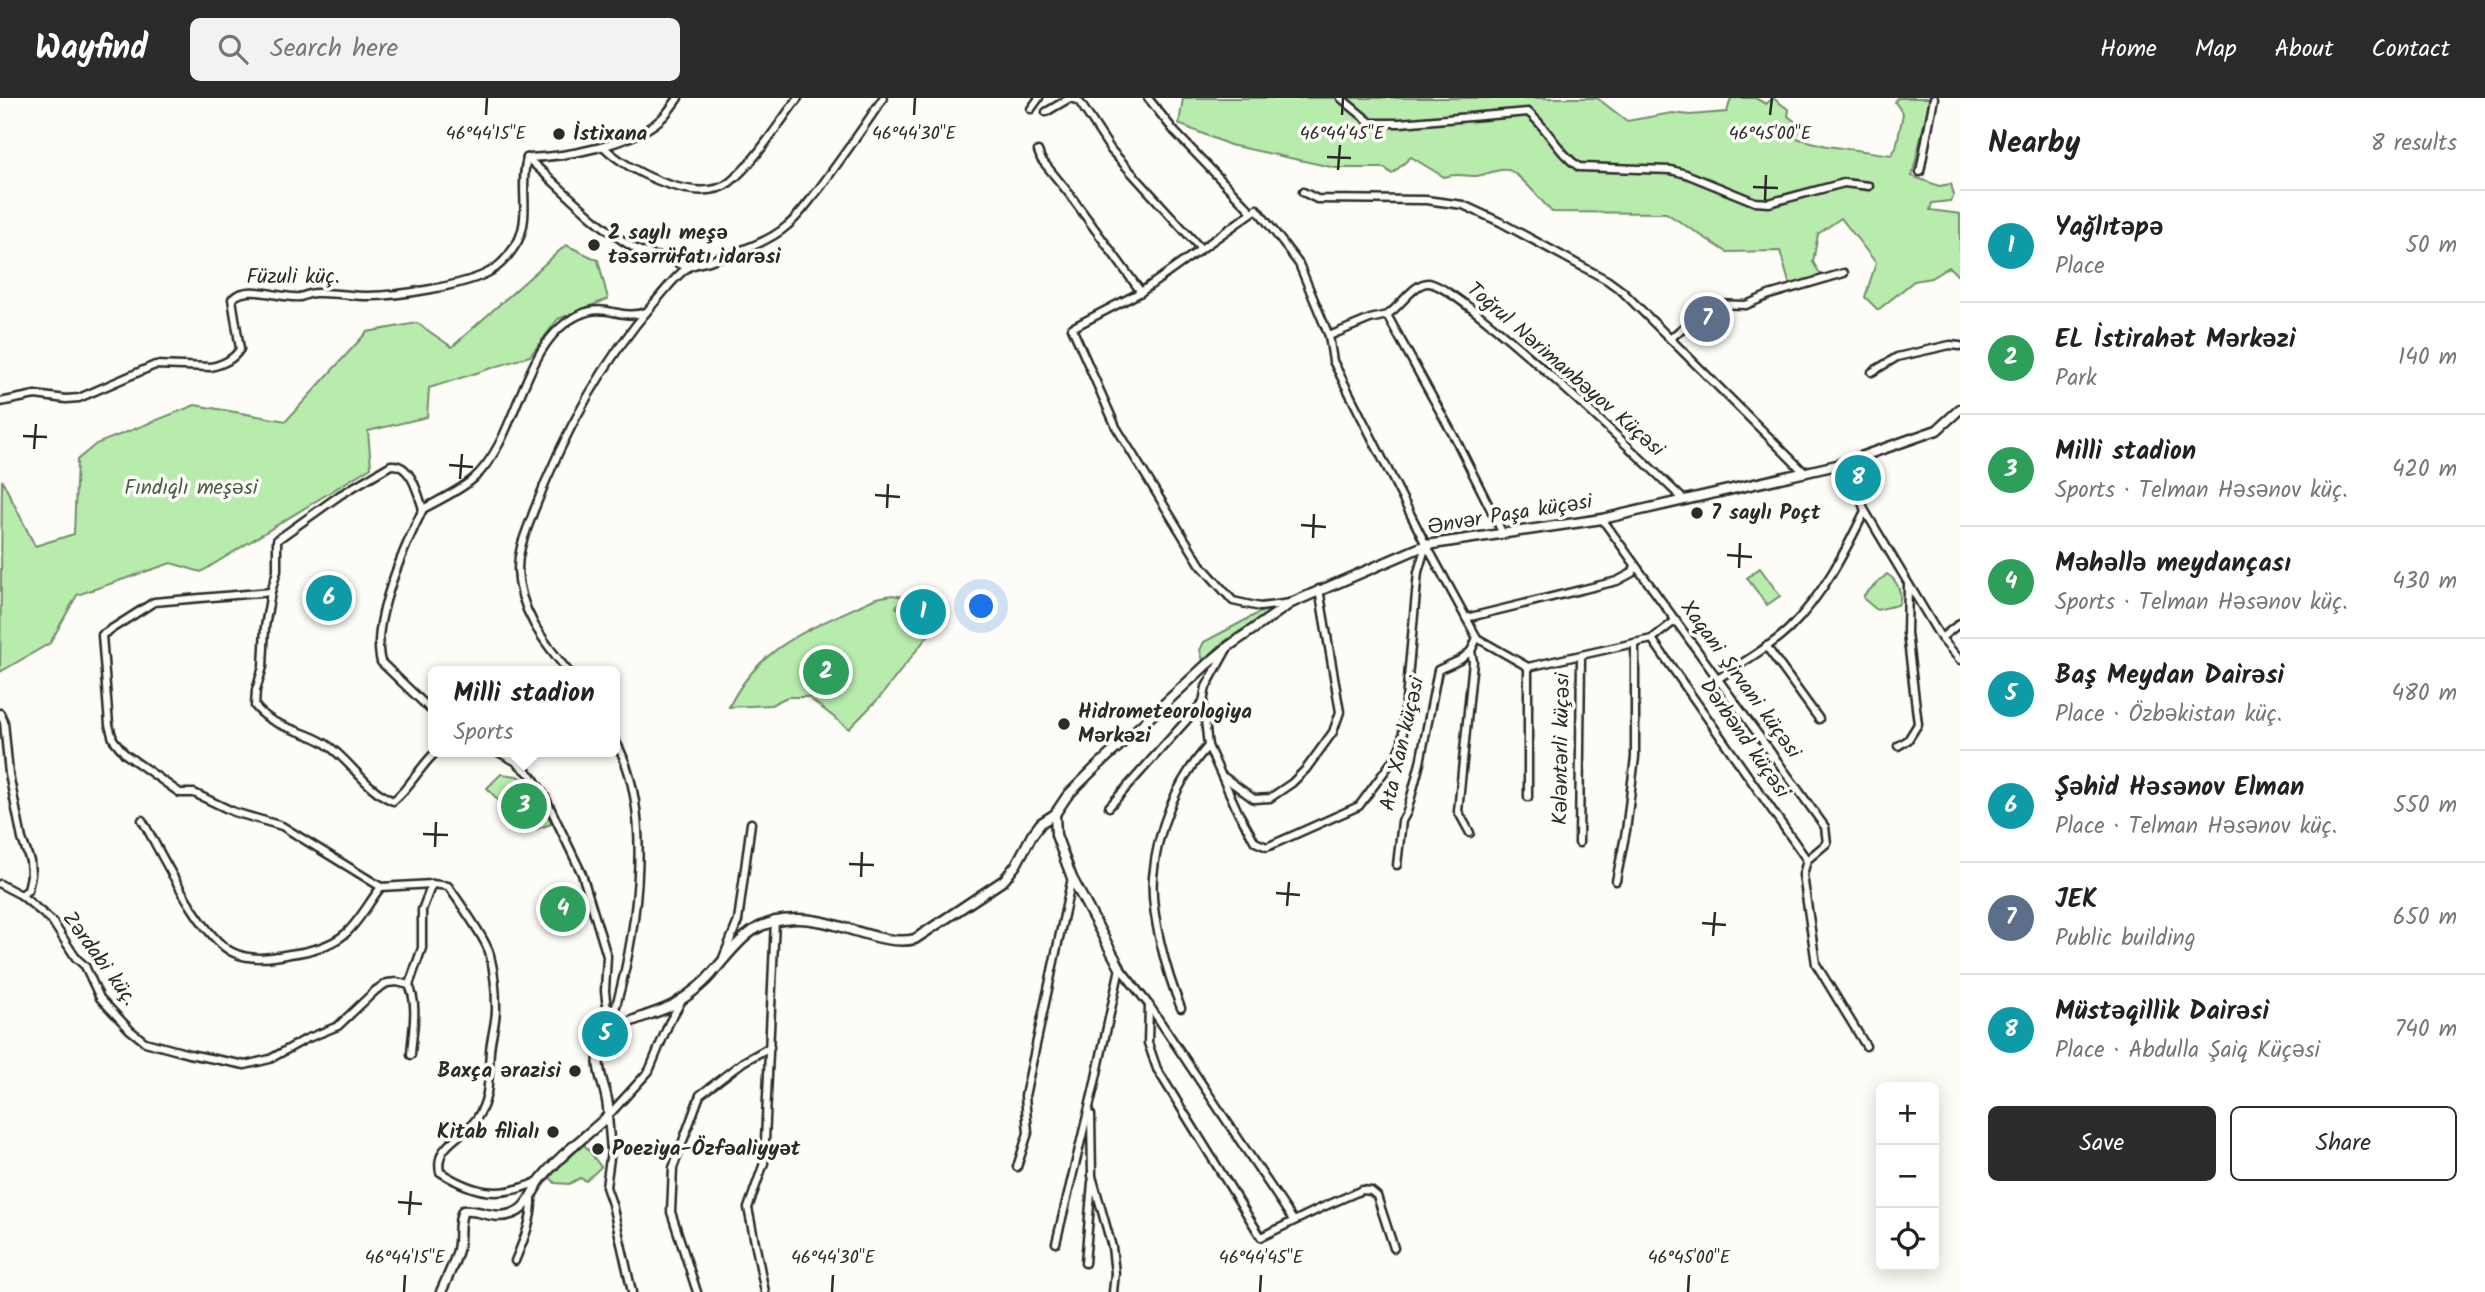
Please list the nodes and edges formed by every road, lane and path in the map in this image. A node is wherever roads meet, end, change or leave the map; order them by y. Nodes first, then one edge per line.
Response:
1 (678, 98) edge
2 (798, 98) edge
3 (883, 98) edge
4 (1039, 98) edge
5 (1148, 98) edge
6 (1341, 98) edge
7 (1934, 98) edge
8 (1031, 109) dead end
9 (1046, 112) dead end
10 (604, 147) junction
11 (1038, 151) dead end
12 (527, 158) junction
13 (1920, 172) dead end
14 (1869, 186) dead end
15 (1303, 192) dead end
16 (1252, 212) junction
17 (1201, 249) junction
18 (687, 268) junction
19 (1844, 273) dead end
20 (1141, 292) junction
21 (646, 312) junction
22 (1387, 315) junction
23 (1329, 336) junction
24 (1670, 339) junction
25 (1960, 346) edge
26 (1871, 372) dead end
27 (0, 402) edge
28 (1960, 409) edge
29 (1854, 459) junction
30 (1805, 473) junction
31 (1683, 499) junction
32 (423, 509) junction
33 (1865, 511) junction
34 (1602, 519) junction
35 (1503, 534) junction
36 (1426, 545) junction
37 (1635, 566) junction
38 (1909, 582) junction
39 (1319, 589) junction
40 (271, 592) junction
41 (1291, 603) junction
42 (1466, 618) junction
43 (1675, 620) junction
44 (1960, 623) edge
45 (1477, 638) junction
46 (1941, 638) junction
47 (1652, 639) junction
48 (1634, 643) junction
49 (1229, 646) junction
50 (1766, 646) junction
51 (1471, 651) junction
52 (1581, 656) junction
53 (1960, 660) edge
54 (564, 666) edge
55 (1528, 667) junction
56 (1718, 679) junction
57 (1203, 702) junction
58 (428, 707) edge
59 (0, 713) edge
60 (1819, 719) dead end
61 (1209, 746) junction
62 (1898, 746) dead end
63 (620, 750) edge
64 (430, 757) edge
65 (507, 757) edge
66 (1223, 776) junction
67 (1528, 797) dead end
68 (1110, 807) dead end
69 (1055, 814) junction
70 (142, 820) dead end
71 (751, 823) dead end
72 (1470, 833) dead end
73 (1578, 843) dead end
74 (1807, 860) junction
75 (1397, 865) dead end
76 (1072, 878) junction
77 (1616, 881) dead end
78 (0, 884) edge
79 (432, 884) junction
80 (381, 887) junction
81 (21, 895) junction
82 (775, 920) junction
83 (722, 960) junction
84 (1120, 968) junction
85 (409, 985) junction
86 (685, 995) junction
87 (1149, 1005) junction
88 (1181, 1008) dead end
89 (609, 1027) junction
90 (607, 1038) junction
91 (1866, 1046) dead end
92 (770, 1047) junction
93 (411, 1055) dead end
94 (1090, 1105) junction
95 (608, 1116) junction
96 (1017, 1167) dead end
97 (1092, 1176) junction
98 (539, 1181) junction
99 (532, 1198) junction
100 (1293, 1220) junction
101 (1056, 1243) dead end
102 (1394, 1248) dead end
103 (514, 1261) dead end
104 (1085, 1263) dead end
105 (441, 1292) edge
106 (632, 1292) edge
107 (696, 1292) edge
108 (765, 1292) edge
109 (1113, 1292) edge

1 - 10 street
2 - 10 street
3 - 18 street
4 - 8 street
5 - 16 street
6 - 14 street
7 - 13 street
9 - 17 street
10 - 12 street
11 - 20 street
12 - 18 street
12 - 27 street, Füzuli küç.
15 - 24 street
16 - 17 street
16 - 23 street
17 - 20 street
18 - 21 street
19 - 24 street
20 - 41 street
21 - 32 street
21 - 54 street
22 - 23 street, Toğrul Nərimanbəyov Küçəsi
22 - 31 street, Toğrul Nərimanbəyov Küçəsi
22 - 35 street
23 - 36 street
24 - 30 street
25 - 26 street
28 - 29 street, Ənvər Paşa küçəsi
29 - 30 street, Ənvər Paşa küçəsi
29 - 33 street
30 - 31 street, Ənvər Paşa küçəsi
31 - 34 street, Ənvər Paşa küçəsi
32 - 40 street
32 - 58 street
33 - 38 street
33 - 50 street
34 - 35 street, Ənvər Paşa küçəsi
34 - 37 street, Xaqani Şirvani küçəsi
35 - 36 street, Ənvər Paşa küçəsi
36 - 39 street, Ənvər Paşa küçəsi
36 - 42 street
36 - 66 street
37 - 42 street
37 - 43 street, Xaqani Şirvani küçəsi
38 - 46 street
38 - 62 street
39 - 41 street, Ənvər Paşa küçəsi
39 - 66 street
40 - 64 street
40 - 80 street
41 - 49 street, Ənvər Paşa küçəsi
42 - 45 street
43 - 47 street
43 - 56 street, Xaqani Şirvani küçəsi
44 - 46 street
45 - 51 street
45 - 55 street
46 - 53 street
47 - 48 street
47 - 74 street, Dərbənd küçəsi
48 - 52 street
48 - 77 street
49 - 57 street
49 - 69 street, Ənvər Paşa küçəsi
50 - 56 street
50 - 60 street
51 - 72 street
51 - 75 street, Ata Xan küçəsi
52 - 55 street
52 - 73 street, Kələntərli küçəsi
55 - 67 street
56 - 74 street, Xaqani Şirvani küçəsi
57 - 61 street
57 - 68 street
59 - 81 street
61 - 66 street
61 - 88 street
63 - 89 street
65 - 89 street
69 - 76 street
69 - 82 street, Ənvər Paşa küçəsi
70 - 80 street
71 - 83 street
74 - 91 street
76 - 84 street
76 - 96 street
78 - 81 street, Zərdabi küç.
79 - 80 street
79 - 85 street
79 - 98 street
81 - 85 street, Zərdabi küç.
82 - 83 street
82 - 92 street
83 - 86 street
84 - 87 street
84 - 94 street
85 - 93 street
86 - 90 street
86 - 95 street
87 - 100 street
87 - 100 street
89 - 90 street
90 - 95 street
92 - 107 street
92 - 108 street
94 - 97 street
94 - 101 street
95 - 98 street
95 - 106 street
97 - 104 street
97 - 109 street
98 - 99 street
99 - 103 street
99 - 105 street
100 - 102 street

